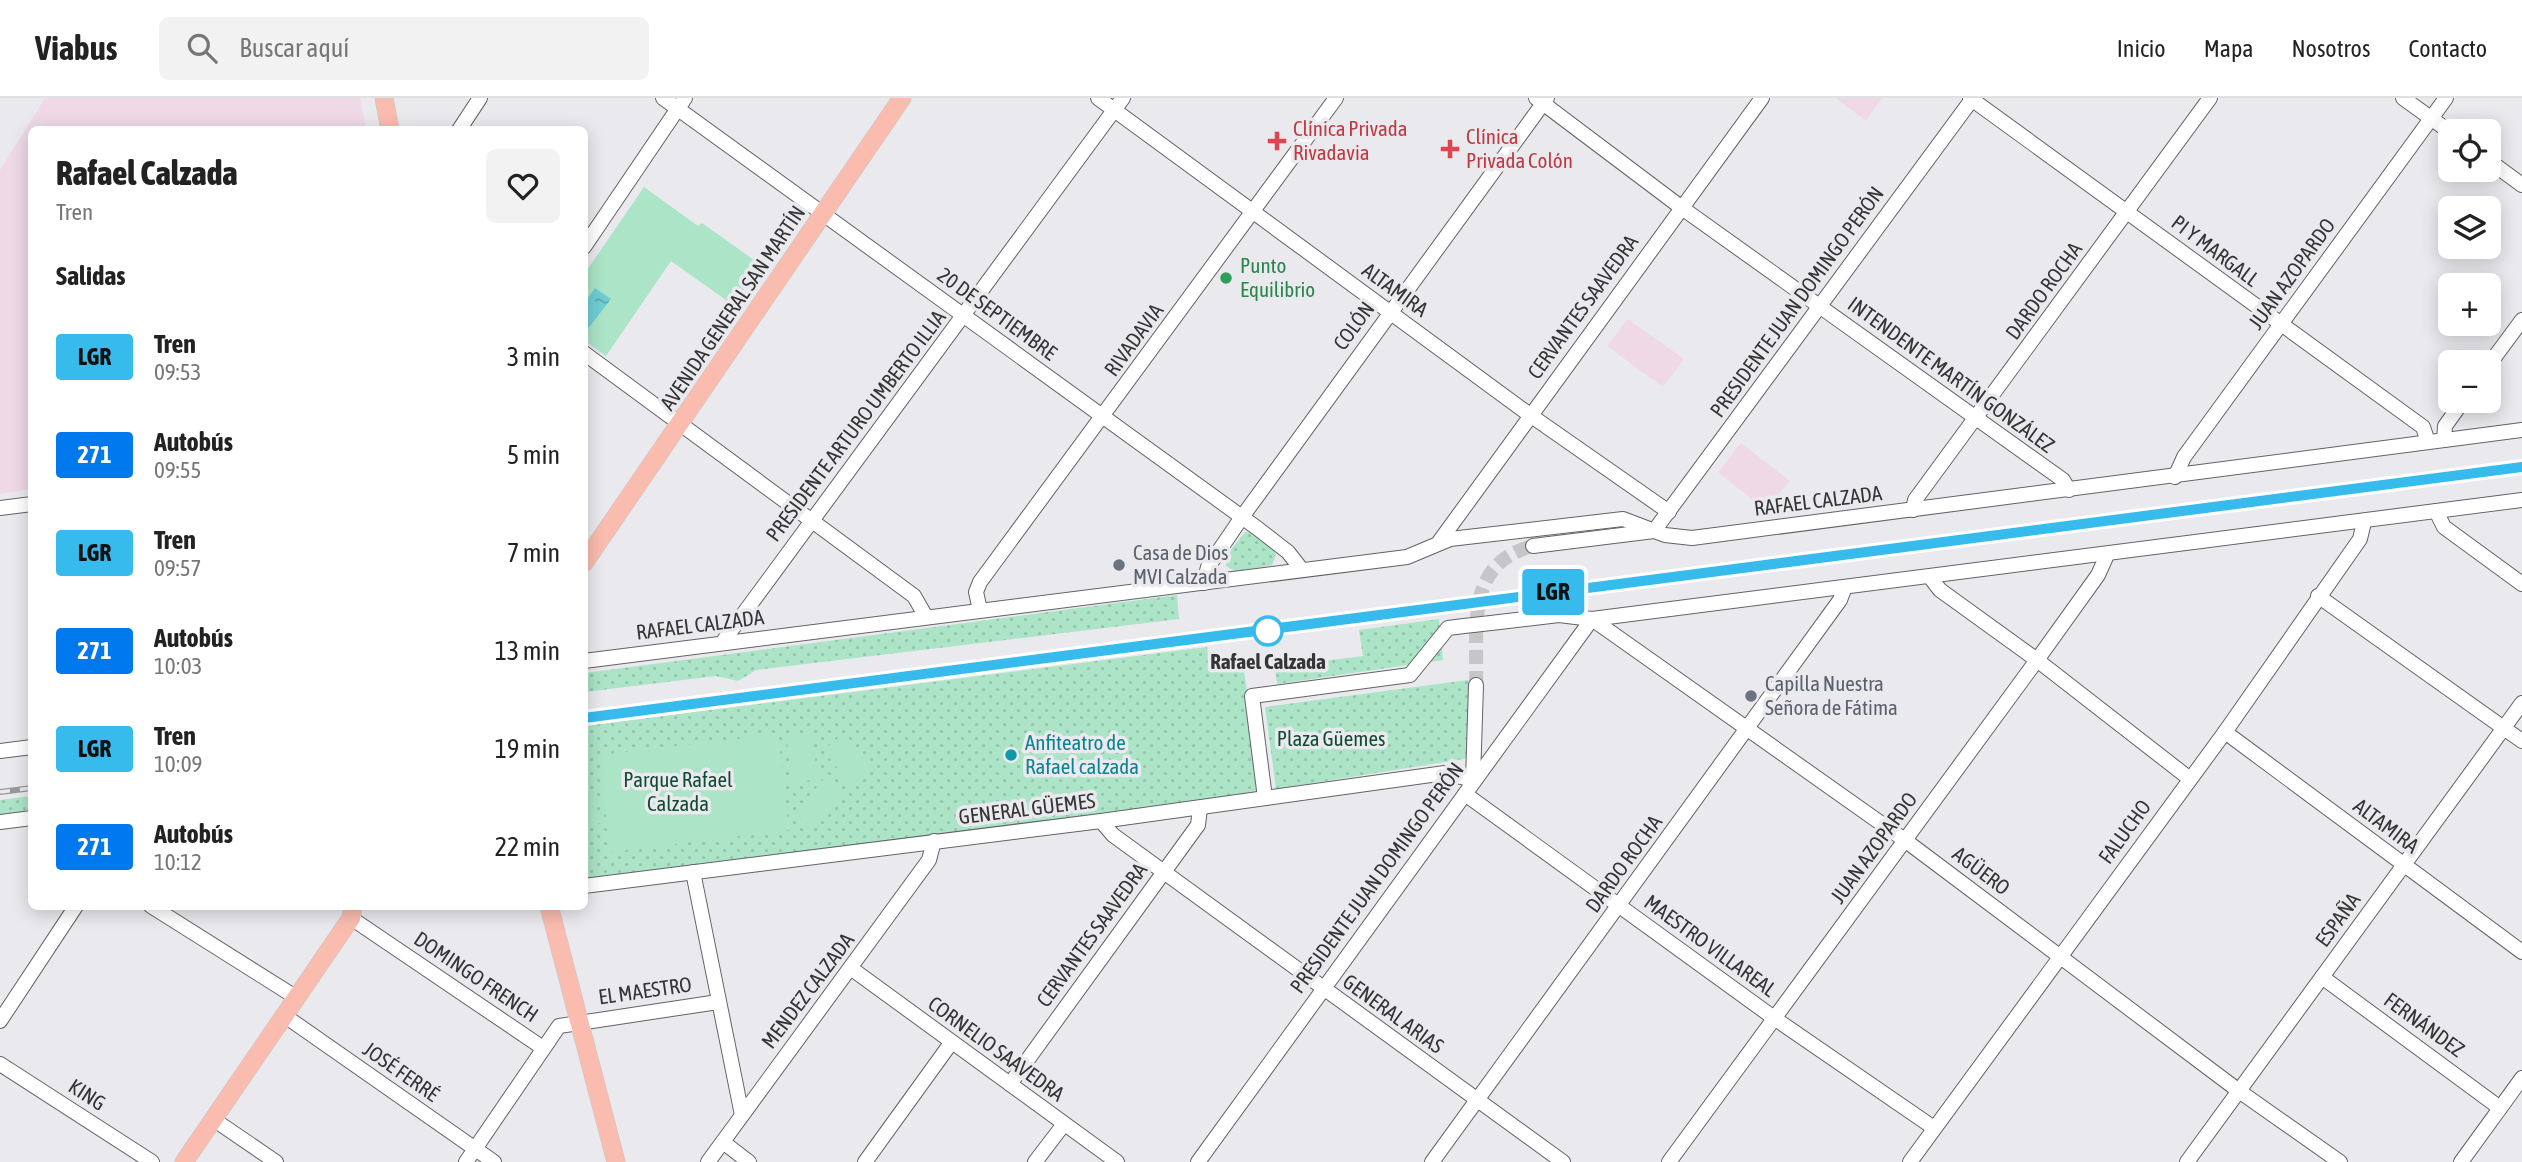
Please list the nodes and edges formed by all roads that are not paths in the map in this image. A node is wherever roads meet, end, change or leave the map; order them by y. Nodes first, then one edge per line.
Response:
1 (384, 98) edge
2 (480, 98) edge
3 (663, 98) edge
4 (902, 98) edge
5 (1098, 98) edge
6 (1336, 98) edge
7 (1762, 98) edge
8 (1972, 98) edge
9 (2210, 98) edge
10 (2403, 98) edge
11 (2446, 98) edge
12 (1542, 100) edge
13 (681, 103) edge
14 (1118, 104) edge
15 (2431, 118) junction
16 (2438, 123) edge
17 (389, 126) edge
18 (462, 126) edge
19 (2501, 170) edge
20 (2522, 185) edge
21 (1682, 208) junction
22 (1254, 212) junction
23 (2129, 213) junction
24 (824, 214) junction
25 (588, 241) edge
26 (1820, 307) junction
27 (1390, 312) junction
28 (964, 315) junction
29 (2522, 320) edge
30 (2281, 326) junction
31 (2500, 350) edge
32 (588, 356) edge
33 (2454, 413) edge
34 (1530, 415) junction
35 (1103, 418) junction
36 (1976, 419) junction
37 (681, 424) junction
38 (2522, 430) edge
39 (2444, 440) junction
40 (2427, 442) junction
41 (2175, 477) junction
42 (2069, 489) junction
43 (2522, 500) edge
44 (28, 504) edge
45 (0, 508) edge
46 (1913, 510) junction
47 (2436, 511) junction
48 (1669, 512) junction
49 (1242, 517) junction
50 (811, 522) junction
51 (2364, 522) junction
52 (1654, 531) junction
53 (1439, 542) junction
54 (601, 543) junction
55 (1533, 546) tunnel mouth
56 (2107, 555) junction
57 (588, 558) edge
58 (588, 566) edge
59 (1302, 570) junction
60 (1930, 577) junction
61 (1204, 583) junction
62 (2522, 584) edge
63 (1845, 587) junction
64 (2318, 596) junction
65 (980, 610) junction
66 (926, 617) junction
67 (1592, 619) junction
68 (722, 643) junction
69 (588, 660) edge
70 (2037, 660) junction
71 (1476, 685) tunnel mouth
72 (2522, 703) edge
73 (2504, 728) junction
74 (1748, 729) junction
75 (2225, 732) junction
76 (2522, 741) edge
77 (1474, 747) junction
78 (28, 748) edge
79 (0, 751) edge
80 (1446, 773) junction
81 (2190, 779) junction
82 (1473, 780) junction
83 (1465, 794) junction
84 (1265, 798) junction
85 (1200, 808) junction
86 (28, 818) edge
87 (1101, 821) junction
88 (0, 822) edge
89 (934, 841) junction
90 (1906, 841) junction
91 (2404, 866) junction
92 (693, 872) junction
93 (1164, 872) junction
94 (588, 885) edge
95 (1620, 906) junction
96 (73, 910) edge
97 (157, 910) edge
98 (356, 910) edge
99 (550, 910) edge
100 (2522, 952) edge
101 (2060, 956) junction
102 (852, 969) junction
103 (2322, 976) junction
104 (1324, 989) junction
105 (297, 998) junction
106 (718, 1002) junction
107 (285, 1016) junction
108 (1774, 1018) junction
109 (0, 1021) edge
110 (578, 1021) junction
111 (951, 1043) junction
112 (543, 1048) junction
113 (0, 1064) edge
114 (2522, 1078) edge
115 (1010, 1084) junction
116 (2239, 1091) junction
117 (1476, 1100) junction
118 (2500, 1108) junction
119 (742, 1115) junction
120 (213, 1119) junction
121 (1063, 1124) junction
122 (1934, 1128) junction
123 (723, 1142) junction
124 (475, 1149) junction
125 (152, 1162) edge
126 (184, 1162) edge
127 (276, 1162) edge
128 (466, 1162) edge
129 (494, 1162) edge
130 (616, 1162) edge
131 (708, 1162) edge
132 (749, 1162) edge
133 (865, 1162) edge
134 (1035, 1162) edge
135 (1117, 1162) edge
136 (1198, 1162) edge
137 (1432, 1162) edge
138 (1563, 1162) edge
139 (1669, 1162) edge
140 (1910, 1162) edge
141 (2187, 1162) edge
142 (2340, 1162) edge
143 (2461, 1162) edge

1 - 17 main road
2 - 18 street
3 - 13 street, 20 DE SEPTIEMBRE
4 - 24 main road, AVENIDA GENERAL SAN MARTÍN
5 - 14 street, ALTAMIRA
6 - 22 street, RIVADAVIA
7 - 21 street, CERVANTES SAAVEDRA
8 - 23 street, PI Y MARGALL
8 - 26 street, PRESIDENTE JUAN DOMINGO PERÓN
9 - 23 street, DARDO ROCHA
10 - 15 street
11 - 15 street, JUAN AZOPARDO
12 - 21 street, INTENDENTE MARTÍN GONZÁLEZ
12 - 27 street, COLÓN
13 - 24 street, 20 DE SEPTIEMBRE
13 - 25 street
14 - 22 street, ALTAMIRA
14 - 28 street, PRESIDENTE ARTURO UMBERTO ILLIA
15 - 16 street
15 - 30 street, JUAN AZOPARDO
19 - 20 street
21 - 26 street, INTENDENTE MARTÍN GONZÁLEZ
21 - 34 street, CERVANTES SAAVEDRA
22 - 27 street, ALTAMIRA
22 - 35 street, RIVADAVIA
23 - 30 street, PI Y MARGALL
23 - 36 street, DARDO ROCHA
24 - 28 street, 20 DE SEPTIEMBRE
24 - 37 main road, AVENIDA GENERAL SAN MARTÍN
26 - 36 street, INTENDENTE MARTÍN GONZÁLEZ
26 - 48 street, PRESIDENTE JUAN DOMINGO PERÓN
27 - 34 street, ALTAMIRA
27 - 49 street, COLÓN
28 - 35 street, 20 DE SEPTIEMBRE
28 - 50 street, PRESIDENTE ARTURO UMBERTO ILLIA
29 - 31 street
30 - 40 street, PI Y MARGALL
30 - 41 street, JUAN AZOPARDO
32 - 37 street
33 - 39 street
34 - 48 street, ALTAMIRA
34 - 53 street, CERVANTES SAAVEDRA
35 - 49 street, 20 DE SEPTIEMBRE
35 - 65 street, RIVADAVIA
36 - 42 street, INTENDENTE MARTÍN GONZÁLEZ
36 - 46 street, DARDO ROCHA
37 - 50 street
37 - 54 main road, AVENIDA GENERAL SAN MARTÍN
38 - 39 street, RAFAEL CALZADA
39 - 40 street, RAFAEL CALZADA
40 - 41 street, RAFAEL CALZADA
41 - 42 street, RAFAEL CALZADA
42 - 46 street, RAFAEL CALZADA
43 - 47 street
44 - 45 street
46 - 52 street, RAFAEL CALZADA
47 - 51 street
47 - 62 street
48 - 52 street, PRESIDENTE JUAN DOMINGO PERÓN
49 - 59 street, 20 DE SEPTIEMBRE
49 - 61 street, COLÓN
50 - 66 street
50 - 68 street, PRESIDENTE ARTURO UMBERTO ILLIA
51 - 56 street
51 - 64 street, FALUCHO
52 - 53 street, RAFAEL CALZADA
52 - 55 street
53 - 59 street, RAFAEL CALZADA
54 - 57 main road, AVENIDA GENERAL SAN MARTÍN
54 - 58 main road, AVENIDA GENERAL SAN MARTÍN
56 - 60 street
56 - 70 street, JUAN AZOPARDO
59 - 61 street, RAFAEL CALZADA
60 - 63 street
60 - 70 street
61 - 65 street, RAFAEL CALZADA
63 - 67 street
63 - 74 street, DARDO ROCHA
64 - 73 street
64 - 75 street, FALUCHO
65 - 66 street, RAFAEL CALZADA
66 - 68 street, RAFAEL CALZADA
67 - 74 street, AGÜERO
67 - 82 street, PRESIDENTE JUAN DOMINGO PERÓN
67 - 84 street, bridge
68 - 69 street, RAFAEL CALZADA
70 - 81 street
70 - 90 street, JUAN AZOPARDO
71 - 77 street
72 - 73 street, ESPAÑA
73 - 76 street
73 - 91 street, ESPAÑA
74 - 90 street, AGÜERO
74 - 95 street, DARDO ROCHA
75 - 81 street, FALUCHO
75 - 91 street, ALTAMIRA
77 - 80 street
77 - 82 street
78 - 79 street
80 - 82 street, GENERAL GÜEMES
80 - 84 street, GENERAL GÜEMES
81 - 101 street, FALUCHO
82 - 83 street, PRESIDENTE JUAN DOMINGO PERÓN
83 - 95 street, MAESTRO VILLAREAL
83 - 104 street, PRESIDENTE JUAN DOMINGO PERÓN
84 - 85 street, GENERAL GÜEMES
85 - 87 street, GENERAL GÜEMES
85 - 93 street, CERVANTES SAAVEDRA
86 - 88 street
87 - 89 street, GENERAL GÜEMES
87 - 93 street, GENERAL ARIAS
89 - 92 street, GENERAL GÜEMES
89 - 102 street, MENDEZ CALZADA
90 - 101 street, AGÜERO
90 - 108 street, JUAN AZOPARDO
91 - 100 street, ALTAMIRA
91 - 103 street, ESPAÑA
92 - 94 street, GENERAL GÜEMES
92 - 106 street
93 - 104 street, GENERAL ARIAS
93 - 115 street, CERVANTES SAAVEDRA
95 - 108 street, MAESTRO VILLAREAL
95 - 117 street, DARDO ROCHA
96 - 109 street
97 - 105 street
98 - 105 main road
98 - 112 street, DOMINGO FRENCH
99 - 110 main road
101 - 116 street, AGÜERO
101 - 122 street, FALUCHO
102 - 111 street, CORNELIO SAAVEDRA
102 - 119 street, MENDEZ CALZADA
103 - 116 street, ESPAÑA
103 - 118 street, FERNÁNDEZ
104 - 117 street, GENERAL ARIAS
104 - 136 street, PRESIDENTE JUAN DOMINGO PERÓN
105 - 107 main road
106 - 110 street, EL MAESTRO
106 - 119 street
107 - 120 main road
107 - 124 street, JOSÉ FERRÉ
108 - 122 street, MAESTRO VILLAREAL
108 - 139 street, JUAN AZOPARDO
110 - 112 street
110 - 130 main road
111 - 115 street, CORNELIO SAAVEDRA
111 - 133 street
112 - 124 street
113 - 125 street, KING
114 - 118 street
115 - 121 street, CORNELIO SAAVEDRA
116 - 141 street, ESPAÑA
116 - 142 street, AGÜERO
117 - 137 street, DARDO ROCHA
117 - 138 street, GENERAL ARIAS
118 - 143 street
119 - 123 street, MENDEZ CALZADA
120 - 126 main road
120 - 127 street
121 - 134 street
121 - 135 street, CORNELIO SAAVEDRA
122 - 140 street, FALUCHO
123 - 131 street, MENDEZ CALZADA
123 - 132 street
124 - 128 street
124 - 129 street, JOSÉ FERRÉ

